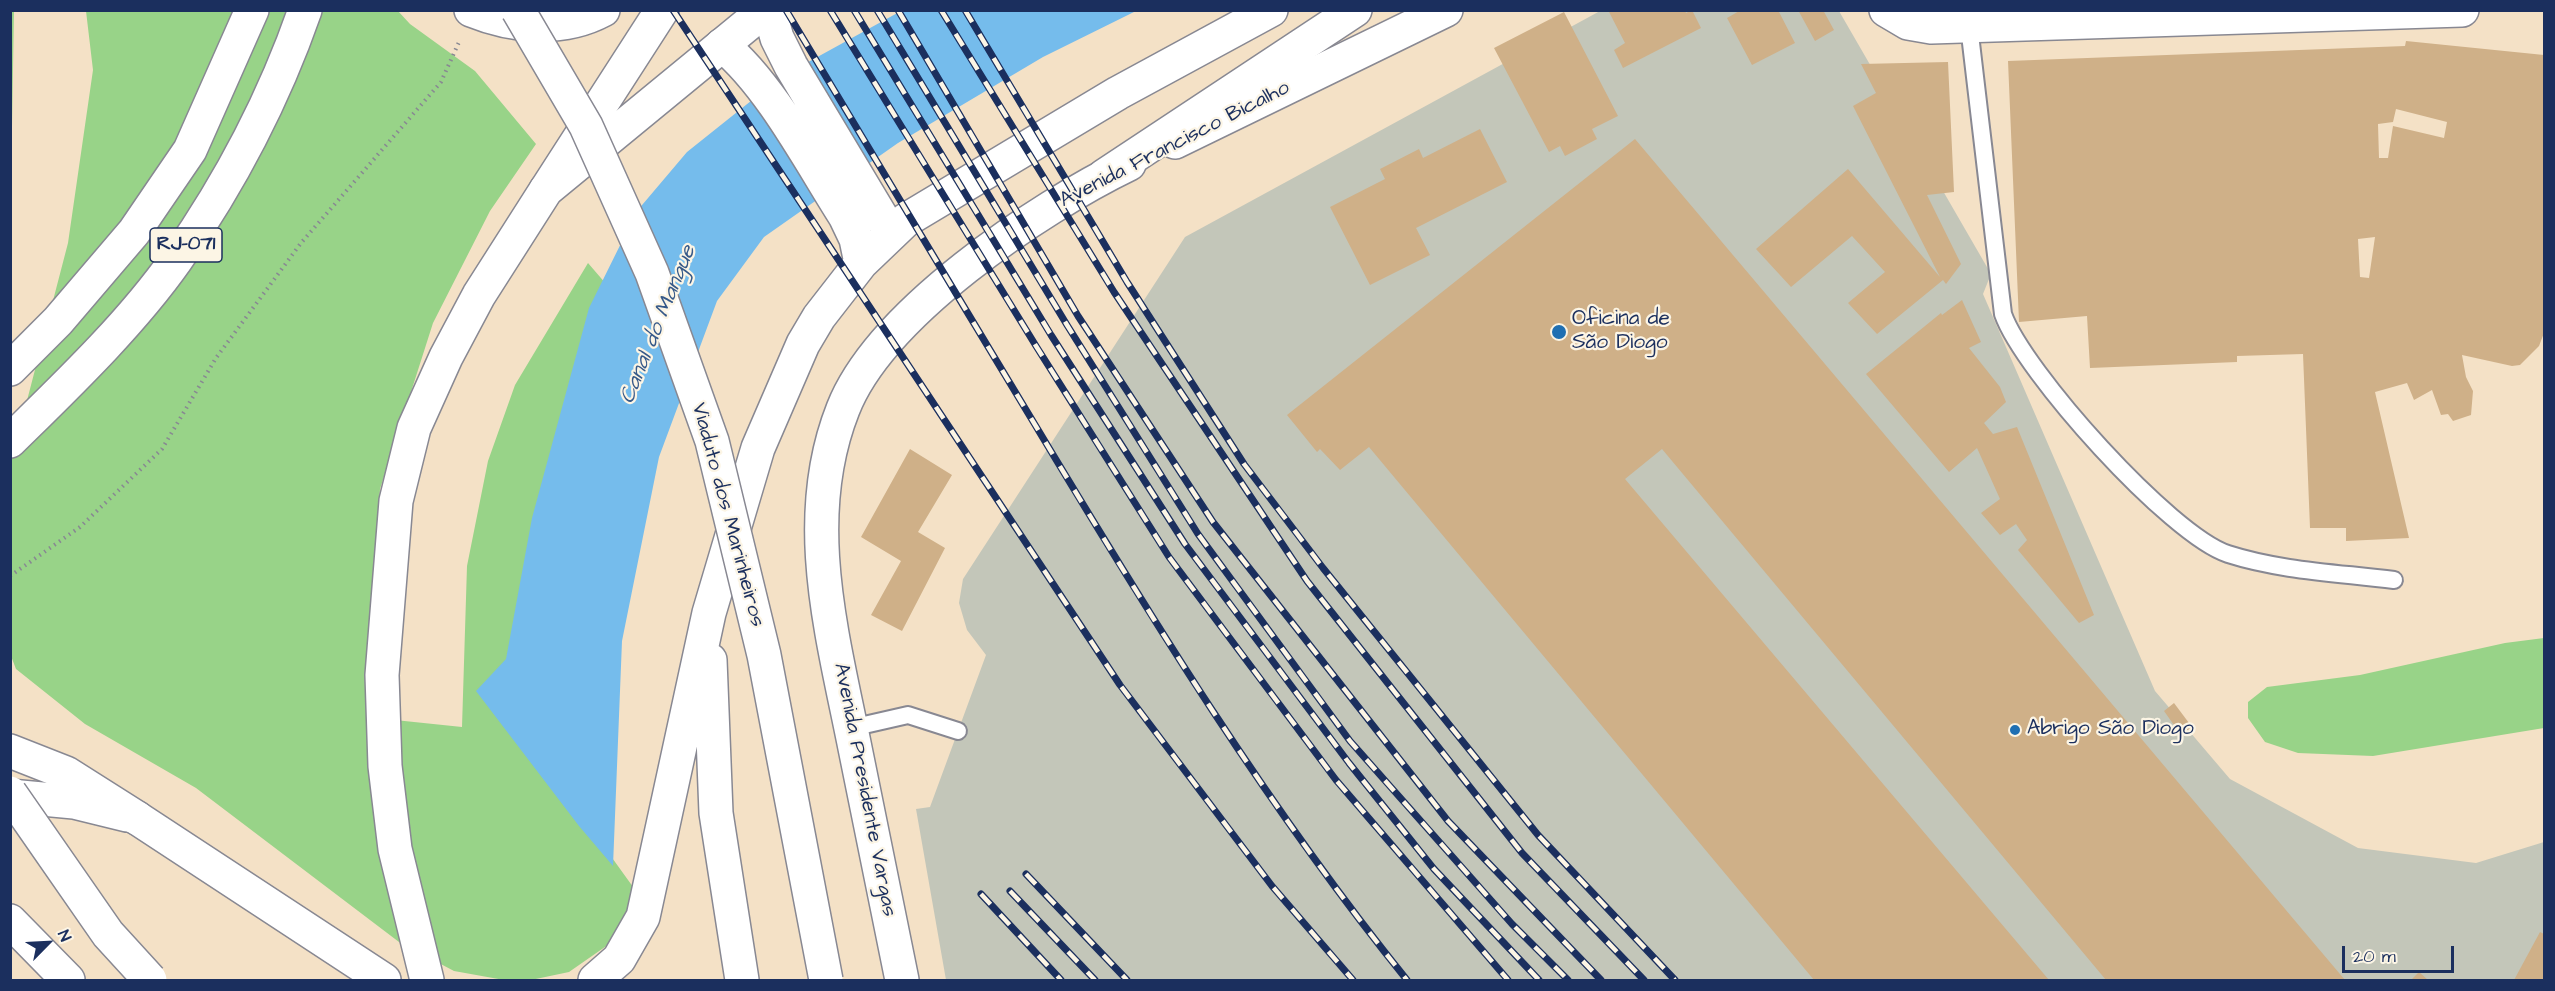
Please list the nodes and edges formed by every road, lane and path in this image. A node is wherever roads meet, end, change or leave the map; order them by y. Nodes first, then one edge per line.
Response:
1 (252, 10) edge
2 (305, 10) edge
3 (518, 10) edge
4 (603, 10) edge
5 (662, 10) edge
6 (767, 10) edge
7 (1271, 10) edge
8 (1355, 10) edge
9 (1446, 10) edge
10 (1886, 10) edge
11 (2462, 10) edge
12 (472, 11) edge
13 (1969, 26) junction
14 (722, 45) junction
15 (1104, 176) junction
16 (546, 190) junction
17 (857, 206) junction
18 (891, 233) junction
19 (861, 263) junction
20 (10, 369) edge
21 (10, 441) edge
22 (10, 576) edge
23 (2394, 580) dead end
24 (825, 600) joint
25 (709, 613) junction
26 (851, 728) junction
27 (958, 731) dead end
28 (10, 751) edge
29 (10, 795) edge
30 (137, 818) junction
31 (10, 921) edge
32 (68, 981) edge
33 (150, 981) edge
34 (384, 981) edge
35 (427, 981) edge
36 (595, 981) edge
37 (742, 981) edge
38 (826, 981) edge
39 (902, 981) edge

1 - 20 main road, RJ-071
2 - 21 main road, RJ-071
3 - 38 main road, Viaduto dos Marinheiros, bridge
4 - 12 main road
5 - 16 main road
6 - 14 main road
6 - 17 main road
7 - 18 main road
8 - 15 main road
9 - 15 main road, Avenida Francisco Bicalho
10 - 13 main road
11 - 13 main road
12 - 22 path
13 - 23 lane
14 - 16 main road
14 - 17 main road
15 - 24 main road, Avenida Francisco Bicalho
16 - 35 main road
17 - 18 main road
17 - 19 main road
18 - 19 main road
19 - 25 main road
24 - 26 main road, Avenida Presidente Vargas
25 - 36 main road
25 - 37 main road
26 - 27 lane
26 - 39 main road, Avenida Presidente Vargas
28 - 30 main road
29 - 30 main road
29 - 33 main road, bridge
30 - 34 main road
31 - 32 main road

